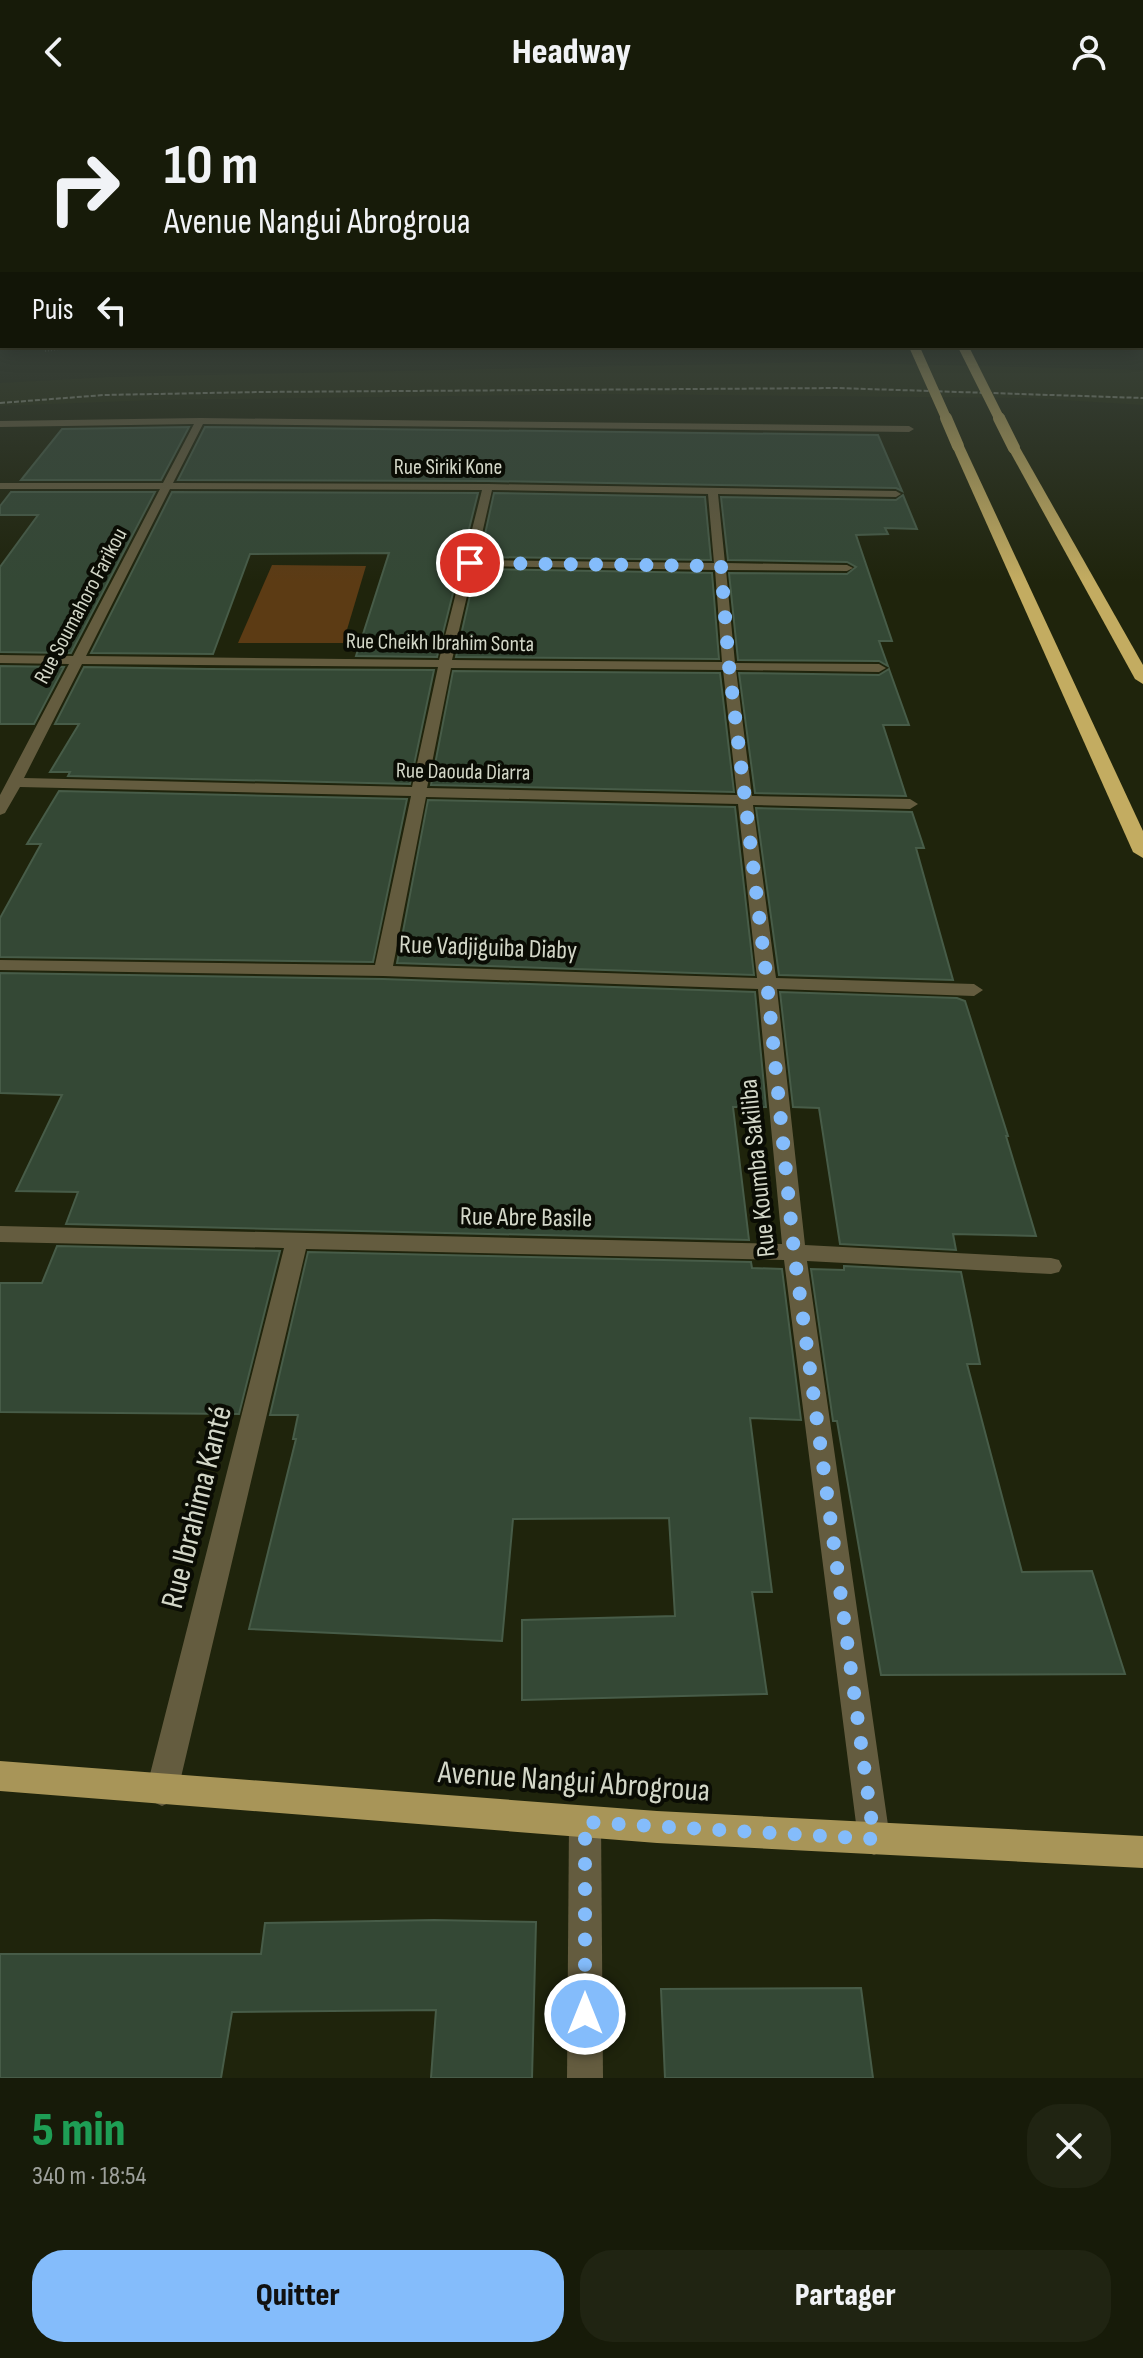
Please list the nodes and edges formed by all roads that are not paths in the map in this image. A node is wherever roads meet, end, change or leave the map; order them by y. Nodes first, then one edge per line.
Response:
1 (936, 397) edge
2 (989, 397) edge
3 (200, 421) junction
4 (0, 424) edge
5 (909, 429) dead end
6 (0, 486) edge
7 (167, 486) junction
8 (488, 487) junction
9 (713, 490) junction
10 (896, 494) dead end
11 (470, 563) junction
12 (721, 566) junction
13 (847, 568) dead end
14 (75, 658) junction
15 (0, 659) edge
16 (445, 663) junction
17 (729, 666) junction
18 (879, 668) dead end
19 (1143, 679) edge
20 (14, 782) junction
21 (417, 793) junction
22 (745, 800) junction
23 (910, 804) dead end
24 (0, 810) edge
25 (1143, 852) edge
26 (0, 965) edge
27 (383, 971) junction
28 (767, 982) junction
29 (974, 990) dead end
30 (0, 1234) edge
31 (297, 1241) junction
32 (794, 1252) junction
33 (1051, 1266) dead end
34 (0, 1776) edge
35 (162, 1790) junction
36 (585, 1822) junction
37 (874, 1839) junction
38 (1143, 1852) edge
39 (585, 2078) edge

1 - 25 highway, bridge
2 - 19 highway, bridge
3 - 4 street
3 - 5 street
3 - 7 street, Rue Soumahoro Farikou
6 - 7 street, Rue Siriki Kone
7 - 8 street, Rue Siriki Kone
7 - 14 street, Rue Soumahoro Farikou
8 - 9 street, Rue Siriki Kone
8 - 11 street
9 - 10 street, Rue Siriki Kone
9 - 12 street, Rue Koumba Sakiliba
11 - 12 street
11 - 16 street
12 - 13 street
12 - 17 street, Rue Koumba Sakiliba
14 - 15 street, Rue Cheikh Ibrahim Sonta
14 - 16 street, Rue Cheikh Ibrahim Sonta
14 - 20 street, Rue Soumahoro Farikou
16 - 17 street, Rue Cheikh Ibrahim Sonta
16 - 21 street
17 - 18 street, Rue Cheikh Ibrahim Sonta
17 - 22 street, Rue Koumba Sakiliba
20 - 21 street, Rue Daouda Diarra
20 - 24 street, Rue Soumahoro Farikou
21 - 22 street, Rue Daouda Diarra
21 - 27 street
22 - 23 street, Rue Daouda Diarra
22 - 28 street, Rue Koumba Sakiliba
26 - 27 street, Rue Vadjiguiba Diaby
27 - 28 street, Rue Vadjiguiba Diaby
28 - 29 street, Rue Vadjiguiba Diaby
28 - 32 street, Rue Koumba Sakiliba
30 - 31 street, Rue Abre Basile
31 - 32 street, Rue Abre Basile
31 - 35 street, Rue Ibrahima Kanté
32 - 33 street, Rue Abre Basile
32 - 37 street, Rue Koumba Sakiliba
34 - 35 main road, Avenue Nangui Abrogroua
35 - 36 main road, Avenue Nangui Abrogroua
36 - 37 main road, Avenue Nangui Abrogroua
36 - 39 street
37 - 38 main road, Avenue Nangui Abrogroua

